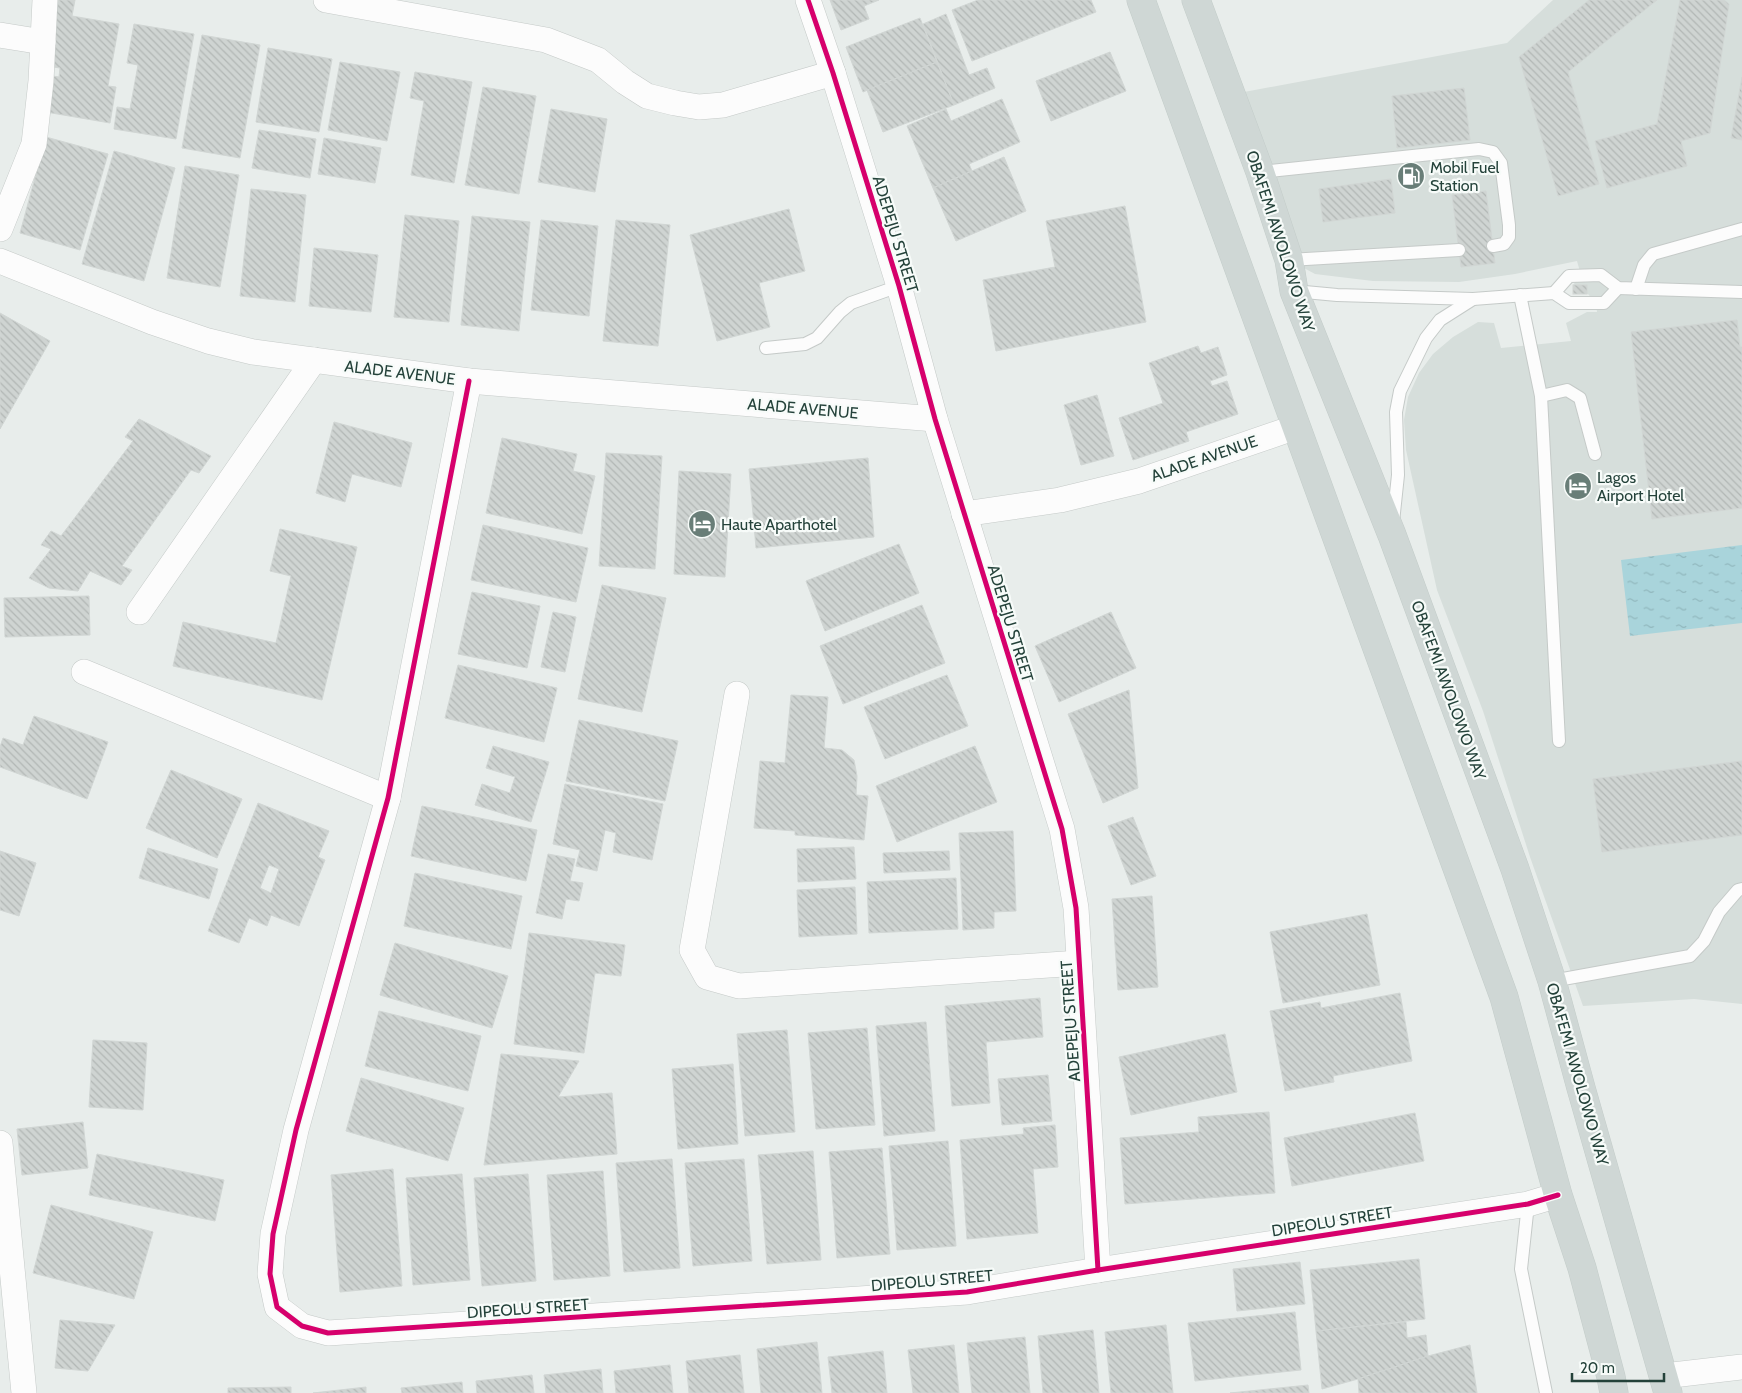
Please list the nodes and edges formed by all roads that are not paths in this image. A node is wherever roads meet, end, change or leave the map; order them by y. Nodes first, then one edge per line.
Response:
1 (45, 0) edge
2 (326, 0) edge
3 (808, 0) edge
4 (1141, 0) edge
5 (1196, 0) edge
6 (0, 35) edge
7 (43, 42) junction
8 (833, 73) junction
9 (1260, 172) junction
10 (0, 229) edge
11 (1742, 229) edge
12 (1493, 246) dead end
13 (1459, 250) dead end
14 (1289, 260) junction
15 (0, 261) edge
16 (899, 286) junction
17 (1618, 288) junction
18 (1636, 288) junction
19 (1294, 291) junction
20 (1742, 292) edge
21 (1554, 293) junction
22 (1520, 295) junction
23 (1473, 299) junction
24 (766, 348) dead end
25 (314, 360) junction
26 (470, 380) junction
27 (1541, 396) junction
28 (935, 419) junction
29 (1296, 427) junction
30 (1595, 454) dead end
31 (964, 514) junction
32 (1392, 535) junction
33 (139, 612) dead end
34 (84, 672) dead end
35 (737, 694) dead end
36 (1558, 741) dead end
37 (388, 798) junction
38 (1742, 889) edge
39 (1079, 963) junction
40 (1552, 981) junction
41 (0, 1143) edge
42 (1558, 1194) junction
43 (1528, 1204) junction
44 (1098, 1270) junction
45 (1742, 1367) edge
46 (1666, 1385) edge
47 (24, 1393) edge
48 (1546, 1393) edge
49 (1614, 1393) edge

1 - 7 street
2 - 8 street
3 - 8 street, ADEPEJU STREET
4 - 29 main road
5 - 9 main road, OBAFEMI AWOLOWO WAY
6 - 7 street
7 - 10 street
8 - 16 street, ADEPEJU STREET
9 - 12 lane
9 - 14 main road, OBAFEMI AWOLOWO WAY
11 - 18 lane
13 - 14 lane
14 - 19 main road, OBAFEMI AWOLOWO WAY
15 - 25 street, ALADE AVENUE
16 - 24 lane
16 - 28 street, ADEPEJU STREET
17 - 18 lane
17 - 21 lane
17 - 21 lane
18 - 20 lane
19 - 23 lane
19 - 32 main road, OBAFEMI AWOLOWO WAY
21 - 22 lane
22 - 23 lane
22 - 27 lane
23 - 32 lane
25 - 26 street, ALADE AVENUE
25 - 33 street
26 - 28 street, ALADE AVENUE
26 - 37 street
27 - 30 lane
27 - 36 lane
28 - 31 street, ADEPEJU STREET
29 - 31 street, ALADE AVENUE
29 - 42 main road
31 - 39 street, ADEPEJU STREET
32 - 40 main road, OBAFEMI AWOLOWO WAY
34 - 37 street
35 - 39 street
37 - 44 street, DIPEOLU STREET
38 - 40 lane
39 - 44 street, ADEPEJU STREET
40 - 46 main road, OBAFEMI AWOLOWO WAY
41 - 47 street
42 - 43 street, DIPEOLU STREET
42 - 49 main road
43 - 44 street, DIPEOLU STREET
43 - 48 lane
45 - 46 street

